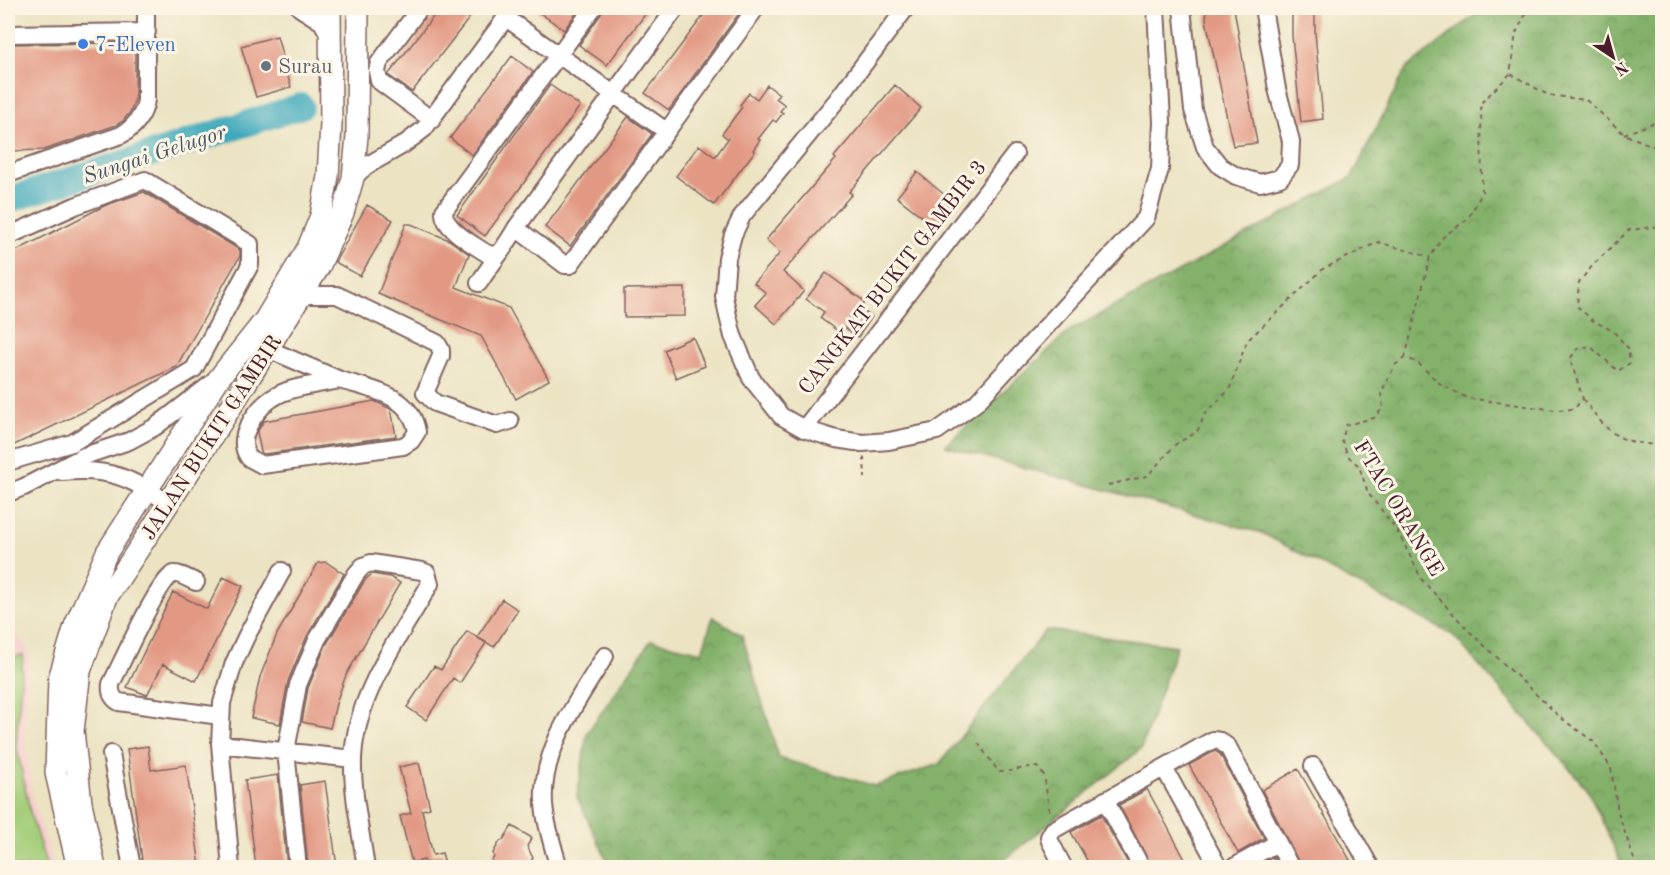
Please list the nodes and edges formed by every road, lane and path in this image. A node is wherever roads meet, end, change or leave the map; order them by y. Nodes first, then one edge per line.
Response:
1 (146, 8) edge
2 (300, 8) edge
3 (330, 8) edge
4 (358, 8) edge
5 (420, 8) edge
6 (592, 8) edge
7 (676, 8) edge
8 (756, 8) edge
9 (906, 8) edge
10 (1156, 8) edge
11 (1182, 8) edge
12 (1263, 8) edge
13 (1529, 8) edge
14 (509, 13) edge
15 (147, 32) junction
16 (8, 34) edge
17 (331, 39) junction
18 (558, 54) junction
19 (1510, 74) junction
20 (614, 93) junction
21 (432, 120) junction
22 (1662, 120) edge
23 (666, 131) junction
24 (1624, 134) junction
25 (357, 136) junction
26 (1662, 150) edge
27 (389, 153) junction
28 (1016, 153) dead end
29 (8, 174) edge
30 (352, 178) junction
31 (1662, 226) edge
32 (516, 228) junction
33 (8, 236) edge
34 (497, 254) junction
35 (1430, 257) junction
36 (319, 267) junction
37 (479, 283) dead end
38 (337, 295) junction
39 (300, 297) junction
40 (268, 349) junction
41 (1405, 358) junction
42 (219, 378) junction
43 (340, 380) junction
44 (1583, 399) junction
45 (510, 421) dead end
46 (804, 429) junction
47 (862, 443) junction
48 (1662, 445) edge
49 (8, 462) edge
50 (49, 473) junction
51 (865, 478) dead end
52 (1108, 485) dead end
53 (146, 489) junction
54 (8, 493) edge
55 (170, 503) junction
56 (282, 571) dead end
57 (196, 582) dead end
58 (605, 656) dead end
59 (220, 716) junction
60 (978, 743) dead end
61 (220, 744) junction
62 (286, 752) junction
63 (111, 754) dead end
64 (353, 759) junction
65 (1313, 766) dead end
66 (1164, 768) junction
67 (1105, 800) junction
68 (1053, 838) junction
69 (1277, 843) junction
70 (78, 867) edge
71 (95, 867) edge
72 (132, 867) edge
73 (231, 867) edge
74 (298, 867) edge
75 (366, 867) edge
76 (559, 867) edge
77 (1064, 867) edge
78 (1142, 867) edge
79 (1219, 867) edge
80 (1232, 867) edge
81 (1291, 867) edge
82 (1371, 867) edge
83 (1637, 867) edge

1 - 15 street
2 - 17 street
3 - 17 main road, JALAN BUKIT GAMBIR
4 - 25 main road, JALAN BUKIT GAMBIR
5 - 21 street
6 - 18 street
7 - 20 street
8 - 23 street
9 - 46 street
10 - 47 street
11 - 12 street
13 - 19 path
14 - 18 street
14 - 21 street
15 - 16 street
15 - 29 street
17 - 42 main road, JALAN BUKIT GAMBIR
18 - 20 street
18 - 34 street
19 - 24 path
19 - 35 path
20 - 23 street
20 - 32 street
21 - 27 street
22 - 24 path
23 - 32 street
24 - 26 path
25 - 27 street
25 - 30 main road, JALAN BUKIT GAMBIR
27 - 30 street
28 - 46 street, CANGKAT BUKIT GAMBIR 3
30 - 36 main road, JALAN BUKIT GAMBIR
31 - 44 path
32 - 34 street
33 - 49 street
34 - 37 street
35 - 41 path
35 - 52 path
36 - 38 street
36 - 39 main road, JALAN BUKIT GAMBIR
38 - 39 street
38 - 45 street
39 - 40 main road, JALAN BUKIT GAMBIR
40 - 43 street
40 - 55 main road, JALAN BUKIT GAMBIR
41 - 44 path
41 - 83 path, FTAC ORANGE
42 - 50 street
42 - 53 main road, JALAN BUKIT GAMBIR
43 - 43 street
44 - 48 path
46 - 47 street
47 - 51 path
50 - 53 street
50 - 54 street
53 - 55 street
53 - 70 main road, JALAN BUKIT GAMBIR
55 - 71 main road, JALAN BUKIT GAMBIR
56 - 59 street
57 - 59 street
58 - 76 street
59 - 61 street
60 - 68 path
61 - 62 street
61 - 73 street
62 - 64 street
62 - 64 street
62 - 74 street
63 - 72 street
64 - 75 street
65 - 82 street
66 - 67 street
66 - 69 street
66 - 79 street
67 - 68 street
67 - 78 street
68 - 77 street
69 - 80 street
69 - 81 street

